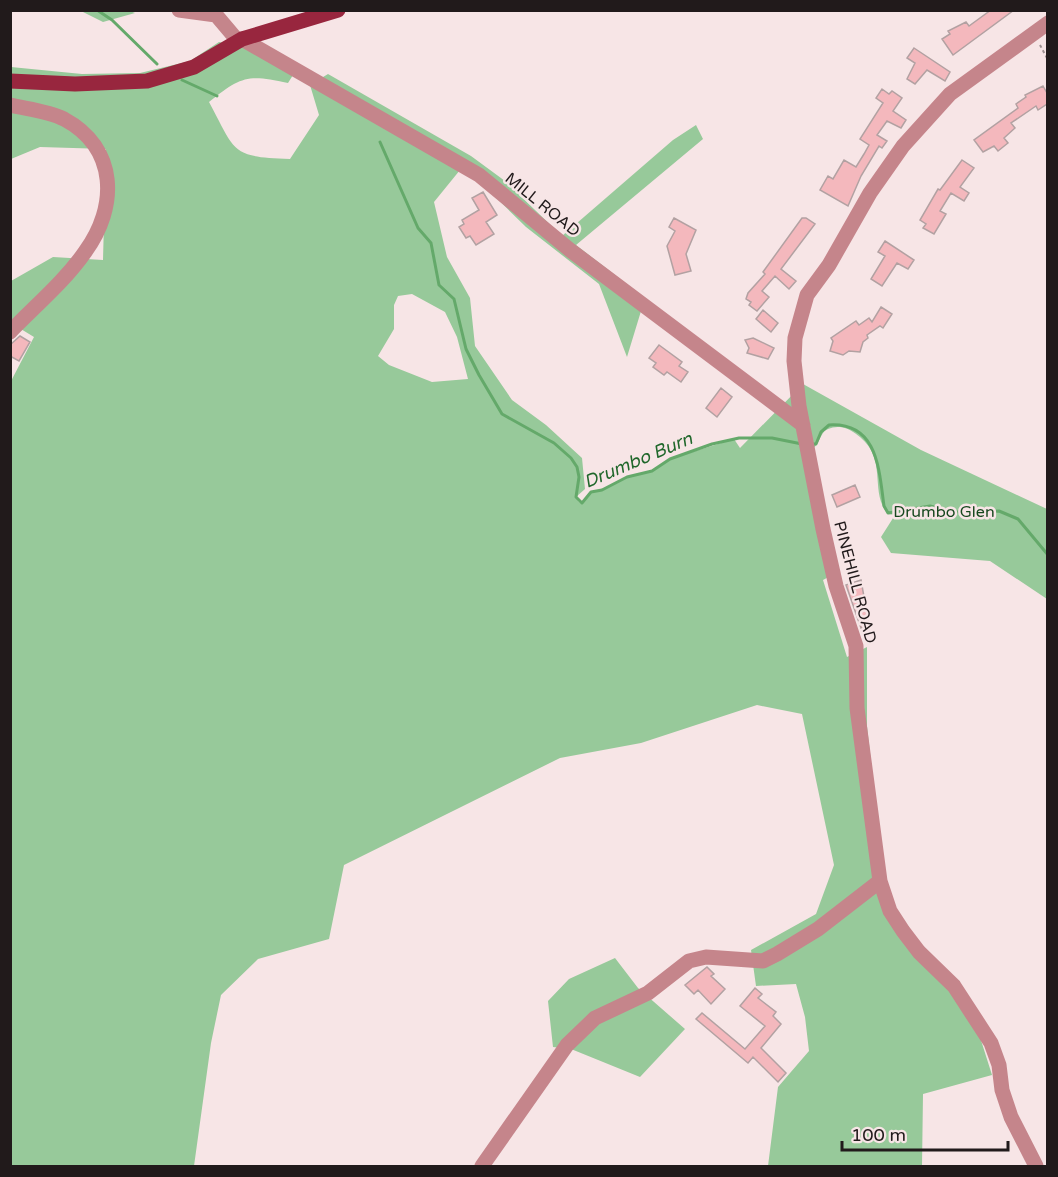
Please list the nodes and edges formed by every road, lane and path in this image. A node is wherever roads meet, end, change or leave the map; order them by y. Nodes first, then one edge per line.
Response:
1 (179, 10) edge
2 (338, 10) edge
3 (1047, 23) edge
4 (1035, 34) junction
5 (240, 40) junction
6 (1047, 60) edge
7 (10, 81) edge
8 (10, 105) edge
9 (10, 332) edge
10 (805, 437) junction
11 (880, 881) junction
12 (482, 1167) edge
13 (1036, 1167) edge

1 - 5 street, MILL ROAD
2 - 5 main road
3 - 4 street, PINEHILL ROAD
4 - 6 path
4 - 10 street, PINEHILL ROAD
5 - 7 main road
5 - 10 street, MILL ROAD
8 - 9 street
10 - 11 street, PINEHILL ROAD
11 - 12 street
11 - 13 street, PINEHILL ROAD

